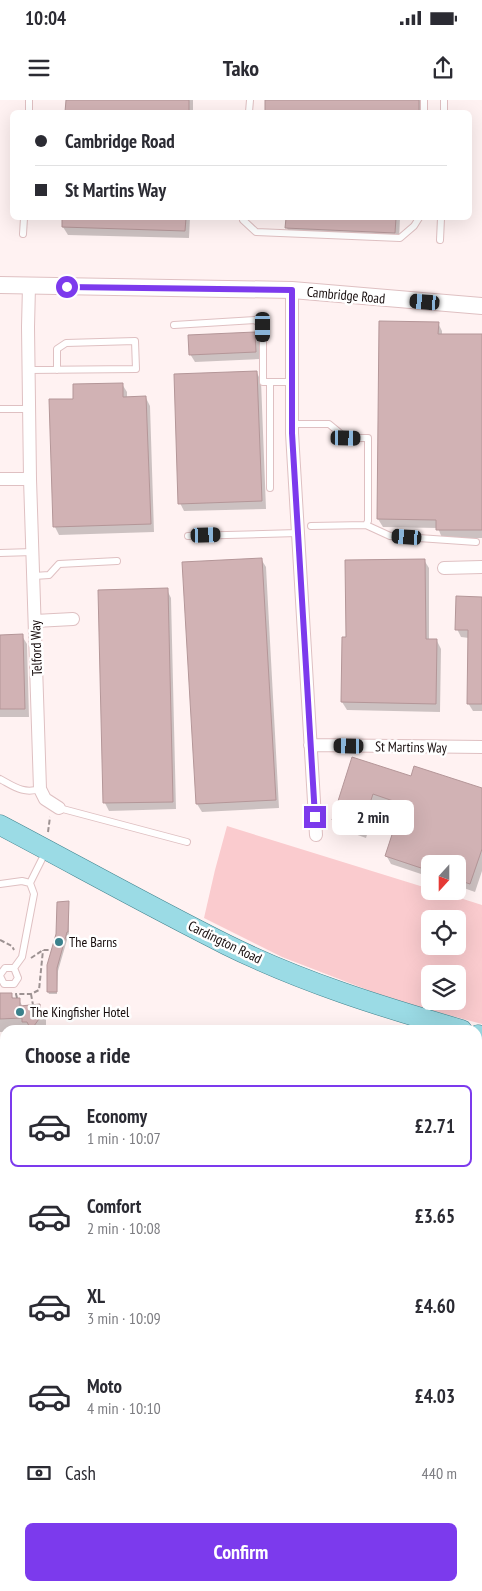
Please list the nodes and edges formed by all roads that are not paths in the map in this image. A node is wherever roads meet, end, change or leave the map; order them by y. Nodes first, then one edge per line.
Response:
1 (24, 220) edge
2 (243, 220) edge
3 (417, 220) edge
4 (441, 220) edge
5 (23, 234) dead end
6 (440, 240) dead end
7 (0, 285) edge
8 (29, 286) junction
9 (292, 290) junction
10 (482, 306) edge
11 (174, 325) dead end
12 (28, 370) junction
13 (57, 370) junction
14 (270, 382) junction
15 (292, 382) junction
16 (0, 409) edge
17 (29, 409) junction
18 (292, 424) junction
19 (0, 479) edge
20 (30, 479) junction
21 (270, 488) dead end
22 (366, 525) junction
23 (311, 526) dead end
24 (298, 533) junction
25 (188, 536) dead end
26 (476, 542) dead end
27 (33, 552) junction
28 (0, 553) edge
29 (117, 561) dead end
30 (444, 568) dead end
31 (482, 568) edge
32 (34, 576) junction
33 (74, 619) dead end
34 (36, 621) junction
35 (310, 746) junction
36 (482, 747) edge
37 (0, 779) edge
38 (40, 789) junction
39 (55, 806) joint
40 (0, 825) edge
41 (316, 835) dead end
42 (187, 842) dead end
43 (46, 850) junction
44 (30, 883) junction
45 (0, 884) edge
46 (16, 966) junction
47 (0, 976) edge
48 (445, 1025) edge

1 - 5 lane
2 - 3 lane
4 - 6 lane
7 - 8 street, Cambridge Road
8 - 9 street, Cambridge Road
8 - 12 street, Telford Way
9 - 10 street, Cambridge Road
9 - 15 street
11 - 14 lane
12 - 13 lane
12 - 17 street, Telford Way
13 - 13 lane
14 - 15 lane
14 - 21 lane
15 - 18 street
16 - 17 lane
17 - 20 street, Telford Way
18 - 22 lane
18 - 24 street
19 - 20 street
20 - 27 street, Telford Way
22 - 23 lane
22 - 26 lane
24 - 25 lane
24 - 35 street
27 - 28 lane
27 - 32 street, Telford Way
29 - 32 lane
30 - 31 street
32 - 34 street, Telford Way
33 - 34 street
34 - 38 street, Telford Way
35 - 36 street, St Martins Way
35 - 41 street
37 - 38 lane
38 - 39 street
39 - 42 lane
40 - 43 main road, Cardington Road
43 - 44 lane
43 - 48 main road, Cardington Road
44 - 45 lane
44 - 46 lane
46 - 47 lane
46 - 47 lane

